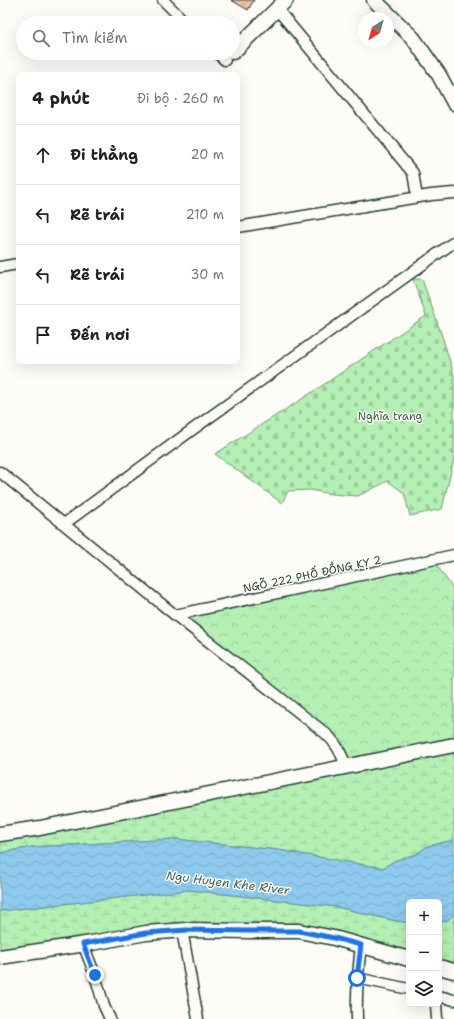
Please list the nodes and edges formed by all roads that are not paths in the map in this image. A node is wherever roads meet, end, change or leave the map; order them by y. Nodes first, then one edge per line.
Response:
1 (163, 0) edge
2 (374, 0) edge
3 (281, 4) edge
4 (179, 16) edge
5 (240, 42) edge
6 (454, 103) edge
7 (454, 192) edge
8 (417, 197) junction
9 (240, 227) edge
10 (454, 242) edge
11 (16, 264) edge
12 (0, 267) edge
13 (0, 472) edge
14 (64, 524) junction
15 (454, 555) edge
16 (175, 615) junction
17 (454, 745) edge
18 (346, 766) junction
19 (0, 834) edge
20 (182, 930) junction
21 (83, 944) junction
22 (361, 945) junction
23 (0, 958) edge
24 (406, 958) edge
25 (442, 968) edge
26 (454, 971) edge
27 (357, 978) junction
28 (406, 989) edge
29 (442, 997) edge
30 (454, 1000) edge
31 (436, 1007) edge
32 (195, 1018) edge
33 (110, 1019) edge
34 (357, 1019) edge
35 (437, 1019) edge

1 - 4 street
2 - 6 street
3 - 5 street
3 - 8 street
7 - 8 street
8 - 9 street
10 - 14 street
11 - 12 street
13 - 14 street
14 - 16 street
15 - 16 street, NGÕ 222 PHỐ ĐỒNG KỴ 2
16 - 18 street
17 - 18 street
18 - 19 street
20 - 21 street
20 - 22 street
20 - 32 street
21 - 23 street
21 - 33 street
22 - 24 street
22 - 27 street
25 - 26 street
27 - 28 street
27 - 34 street
29 - 30 street
31 - 35 street

